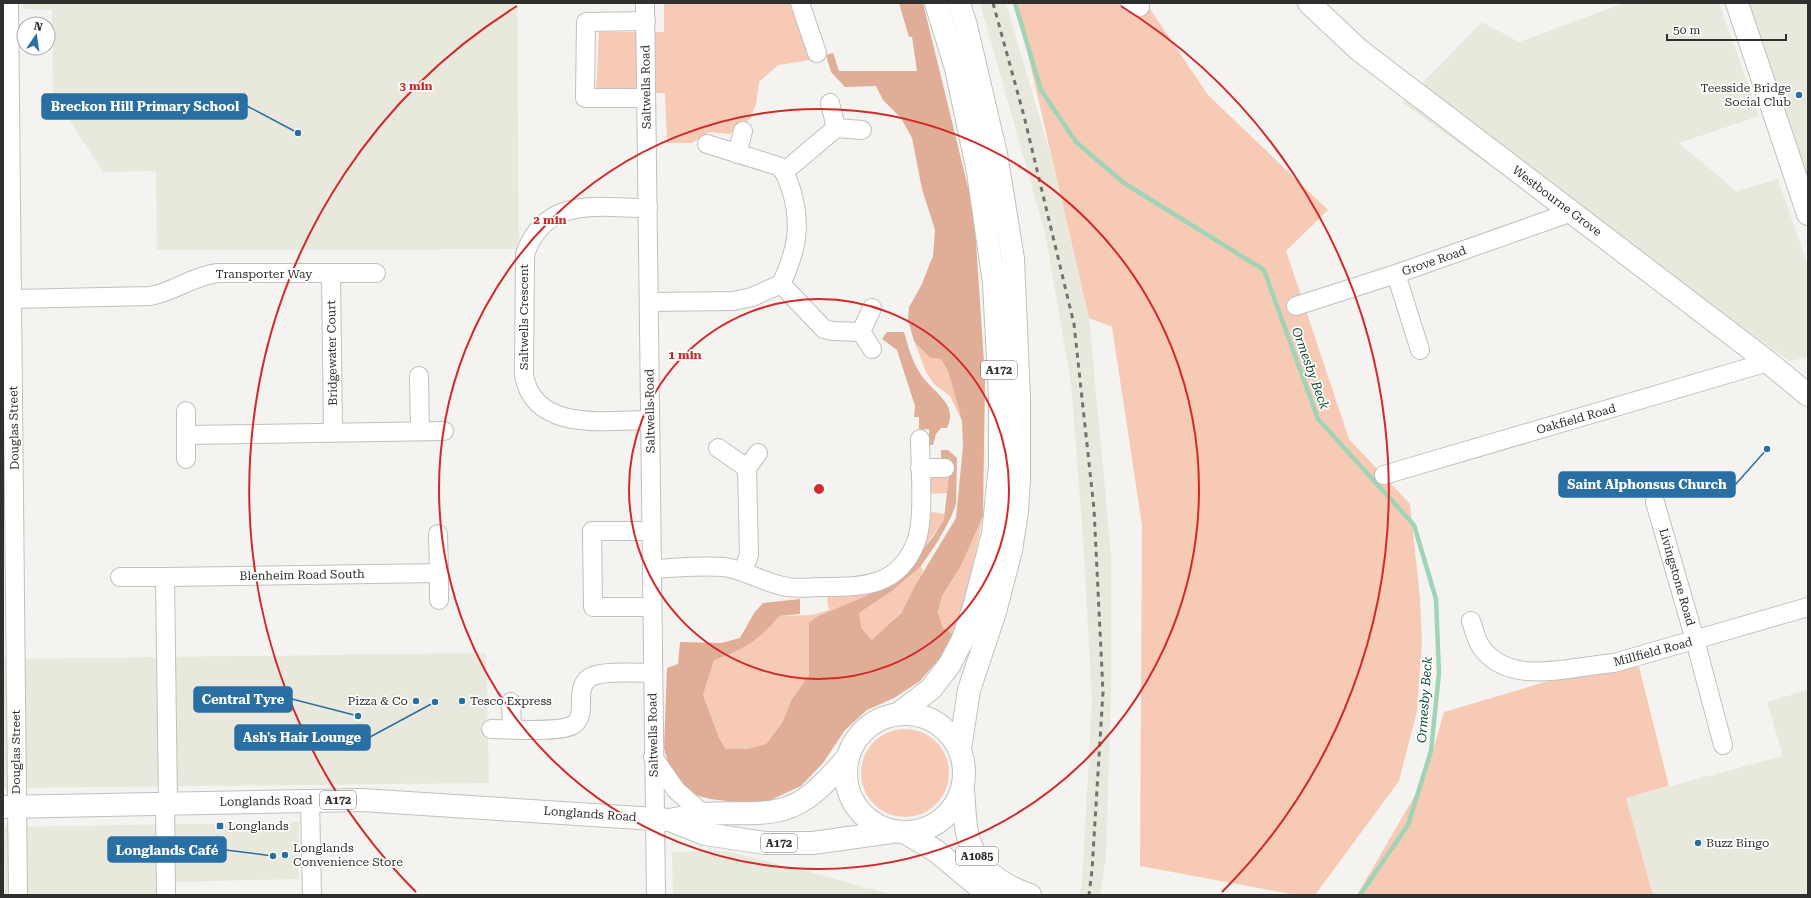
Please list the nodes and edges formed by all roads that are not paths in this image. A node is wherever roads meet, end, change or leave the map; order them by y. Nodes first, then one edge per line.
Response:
1 (10, 3) edge
2 (646, 3) edge
3 (800, 3) edge
4 (936, 3) edge
5 (959, 3) edge
6 (1309, 3) edge
7 (1737, 3) edge
8 (646, 21) junction
9 (817, 53) dead end
10 (646, 98) junction
11 (830, 103) dead end
12 (836, 128) junction
13 (862, 130) dead end
14 (743, 131) dead end
15 (707, 144) dead end
16 (737, 154) junction
17 (785, 171) junction
18 (1805, 193) edge
19 (648, 208) junction
20 (1572, 212) junction
21 (1808, 214) edge
22 (376, 273) dead end
23 (331, 274) junction
24 (1396, 274) junction
25 (782, 284) junction
26 (13, 299) junction
27 (649, 302) junction
28 (1296, 306) dead end
29 (872, 308) dead end
30 (861, 332) junction
31 (872, 349) dead end
32 (1420, 350) dead end
33 (1768, 362) junction
34 (419, 376) dead end
35 (1808, 395) edge
36 (186, 411) dead end
37 (650, 420) junction
38 (420, 431) junction
39 (444, 431) dead end
40 (333, 432) junction
41 (186, 435) junction
42 (920, 439) dead end
43 (718, 448) dead end
44 (758, 453) dead end
45 (186, 459) dead end
46 (747, 468) junction
47 (920, 468) junction
48 (945, 468) dead end
49 (1384, 475) dead end
50 (1655, 502) dead end
51 (651, 531) junction
52 (438, 534) dead end
53 (652, 569) junction
54 (743, 571) junction
55 (439, 573) junction
56 (120, 577) dead end
57 (166, 577) junction
58 (439, 600) dead end
59 (652, 607) junction
60 (1808, 607) edge
61 (1471, 621) dead end
62 (1695, 640) junction
63 (653, 673) junction
64 (511, 702) dead end
65 (898, 714) junction
66 (490, 729) dead end
67 (512, 729) junction
68 (1723, 745) dead end
69 (960, 749) junction
70 (653, 756) junction
71 (847, 758) junction
72 (963, 791) junction
73 (310, 800) junction
74 (166, 803) junction
75 (7, 806) edge
76 (703, 814) junction
77 (662, 819) junction
78 (899, 832) junction
79 (166, 889) edge
80 (18, 895) edge
81 (312, 895) edge
82 (656, 895) edge
83 (989, 895) edge
84 (1030, 895) edge

1 - 26 street, Douglas Street
2 - 8 street, Saltwells Road
3 - 9 street
4 - 65 main road, A172
5 - 69 main road, A172
6 - 20 main road, Westbourne Grove
7 - 18 main road
8 - 10 street, Saltwells Road
8 - 10 street
10 - 19 street, Saltwells Road
11 - 12 street
12 - 13 street
12 - 17 street
14 - 16 street
15 - 16 street
16 - 17 street
17 - 25 street
18 - 21 main road
19 - 27 street, Saltwells Road
19 - 37 street, Saltwells Crescent
20 - 24 street, Grove Road
20 - 33 main road, Westbourne Grove
22 - 23 street, Transporter Way
23 - 26 street, Transporter Way
23 - 40 street, Bridgewater Court
24 - 28 street, Grove Road
24 - 32 street
25 - 27 street
25 - 30 street
26 - 75 street, Douglas Street
27 - 37 street, Saltwells Road
29 - 30 street
30 - 31 street
33 - 35 main road, Westbourne Grove
33 - 49 street, Oakfield Road
34 - 38 street
36 - 41 street
37 - 51 street, Saltwells Road
38 - 39 street
38 - 40 street
40 - 41 street
41 - 45 street
42 - 47 street
43 - 46 street
44 - 46 street
46 - 54 street
47 - 48 street
47 - 54 street
50 - 62 street, Livingstone Road
51 - 53 street, Saltwells Road
51 - 59 street
52 - 55 street
53 - 54 street
53 - 59 street, Saltwells Road
55 - 57 street, Blenheim Road South
55 - 58 street
56 - 57 street, Blenheim Road South
57 - 74 street
59 - 63 street, Saltwells Road
60 - 62 street, Millfield Road
61 - 62 street, Millfield Road
62 - 68 street, Livingstone Road
63 - 67 street
63 - 70 street, Saltwells Road
64 - 67 street
65 - 69 main road, Longlands Road
65 - 71 main road, Longlands Road
66 - 67 street
69 - 72 main road, Longlands Road
70 - 76 street
70 - 77 street, Saltwells Road
71 - 76 main road, Longlands Road / A172
71 - 78 main road, Longlands Road
72 - 78 main road, Longlands Road
72 - 84 main road, Longlands Road / A1085
73 - 74 main road, Longlands Road / A172
73 - 77 main road, Longlands Road / A172
73 - 81 street
74 - 75 main road, Longlands Road / A172
74 - 79 street
75 - 80 street, Douglas Street
76 - 77 main road, Longlands Road / A172
77 - 78 main road, Longlands Road / A172
77 - 82 street, Saltwells Road
78 - 83 main road, Longlands Road / A1085

